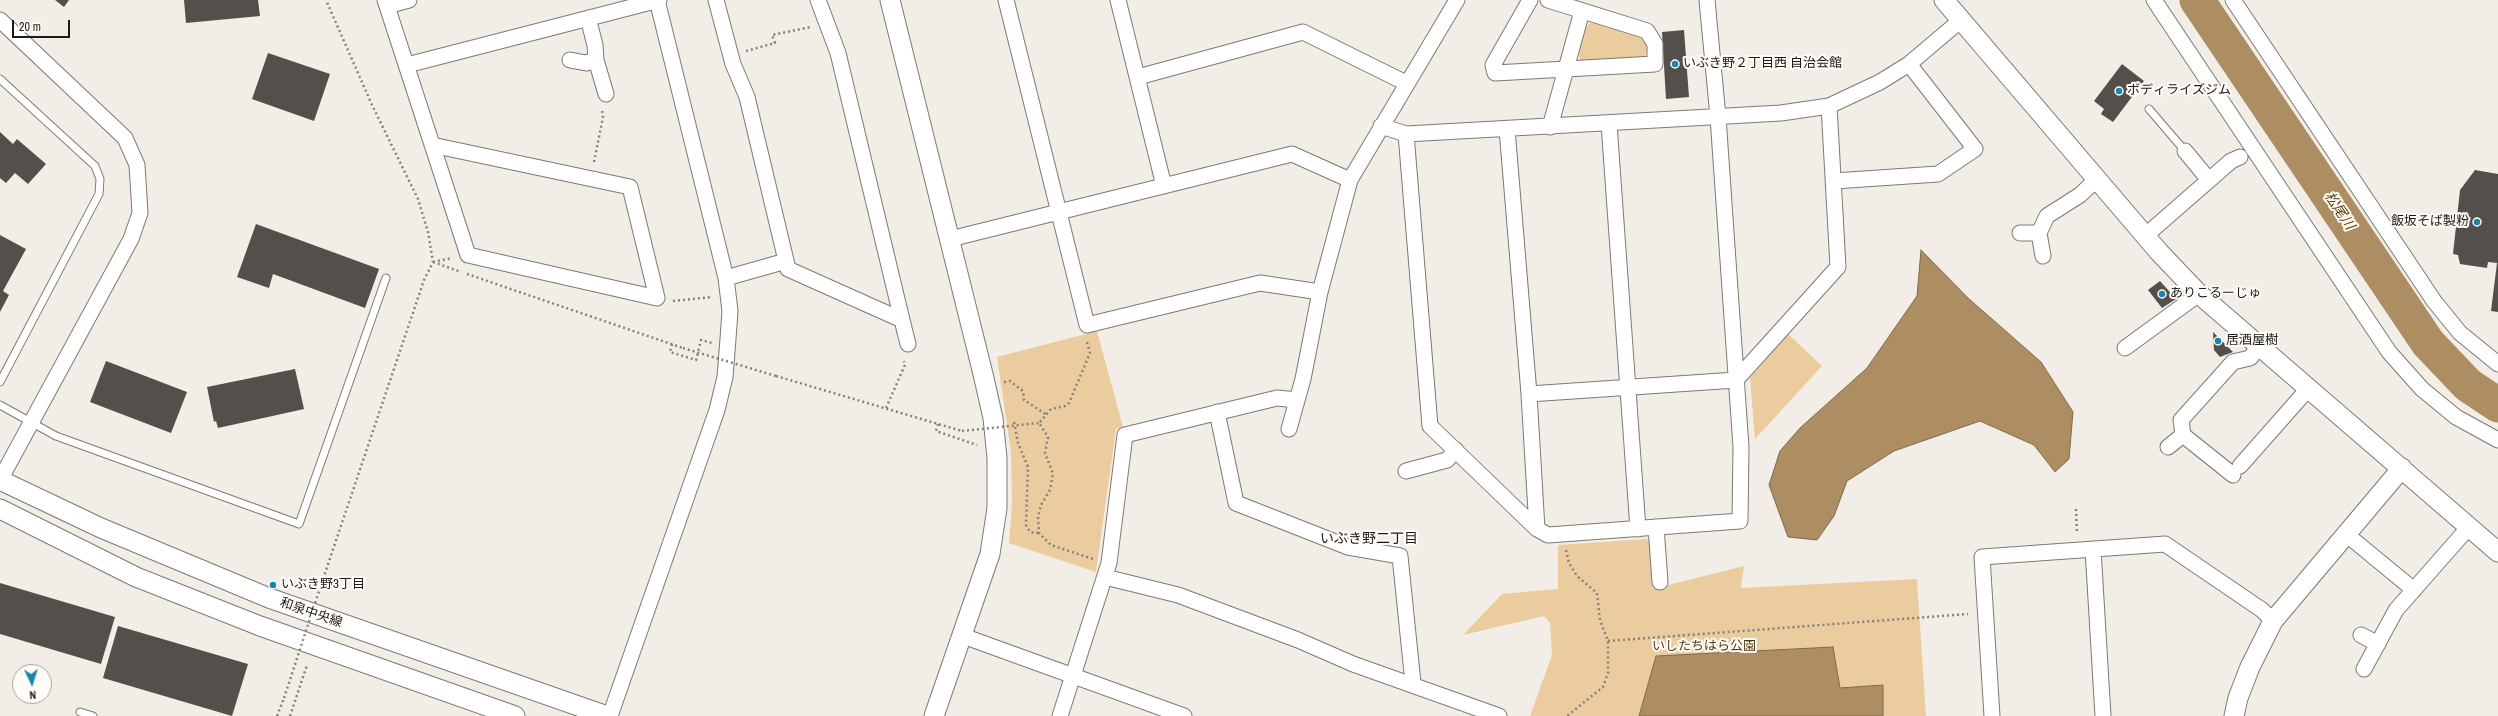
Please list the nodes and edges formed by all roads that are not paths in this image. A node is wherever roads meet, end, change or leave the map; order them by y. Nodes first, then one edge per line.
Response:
1 (409, 0) edge
2 (658, 0) edge
3 (716, 0) edge
4 (818, 0) edge
5 (890, 0) edge
6 (1006, 0) edge
7 (1118, 0) edge
8 (1457, 0) edge
9 (1530, 0) edge
10 (1548, 0) edge
11 (1707, 0) edge
12 (1944, 0) edge
13 (2154, 0) edge
14 (2232, 0) edge
15 (386, 3) edge
16 (1582, 11) junction
17 (588, 18) junction
18 (0, 20) edge
19 (1961, 20) junction
20 (570, 60) dead end
21 (596, 60) junction
22 (1909, 64) junction
23 (407, 65) junction
24 (1567, 69) junction
25 (1138, 77) junction
26 (0, 79) edge
27 (1406, 82) junction
28 (606, 94) dead end
29 (1829, 106) junction
30 (2149, 109) dead end
31 (1718, 117) junction
32 (1609, 124) junction
33 (1382, 126) junction
34 (1550, 127) junction
35 (1507, 129) junction
36 (1406, 134) junction
37 (432, 145) junction
38 (2185, 151) joint
39 (2240, 157) dead end
40 (1350, 180) junction
41 (2096, 180) junction
42 (2209, 180) junction
43 (1834, 181) junction
44 (1164, 186) junction
45 (1059, 213) junction
46 (2020, 232) dead end
47 (2038, 233) junction
48 (2145, 236) junction
49 (950, 239) junction
50 (2043, 256) dead end
51 (786, 262) junction
52 (386, 278) dead end
53 (726, 278) junction
54 (1320, 292) junction
55 (2199, 294) junction
56 (902, 320) junction
57 (908, 344) dead end
58 (2259, 347) junction
59 (2125, 348) dead end
60 (2498, 364) edge
61 (1736, 380) junction
62 (0, 382) edge
63 (1628, 388) junction
64 (2308, 389) junction
65 (1529, 394) junction
66 (1297, 400) junction
67 (0, 405) edge
68 (1217, 412) junction
69 (31, 422) junction
70 (1290, 429) dead end
71 (2183, 435) junction
72 (2498, 440) edge
73 (2168, 447) dead end
74 (1456, 450) junction
75 (2402, 468) junction
76 (1406, 471) dead end
77 (0, 480) edge
78 (0, 509) edge
79 (1656, 527) junction
80 (2469, 527) junction
81 (1638, 528) junction
82 (1537, 529) junction
83 (2346, 534) junction
84 (2094, 550) junction
85 (2498, 552) edge
86 (1105, 577) junction
87 (1660, 582) dead end
88 (2414, 590) junction
89 (2273, 621) junction
90 (2361, 635) dead end
91 (962, 636) junction
92 (2378, 644) junction
93 (2364, 669) dead end
94 (1074, 676) junction
95 (1413, 683) junction
96 (484, 711) edge
97 (80, 712) dead end
98 (93, 716) edge
99 (515, 716) edge
100 (608, 716) edge
101 (934, 716) edge
102 (1060, 716) edge
103 (1184, 716) edge
104 (1499, 716) edge
105 (1992, 716) edge
106 (2103, 716) edge
107 (2234, 716) edge

1 - 15 street
2 - 17 street
2 - 53 street
3 - 51 street
4 - 56 street
5 - 49 street
6 - 45 street
7 - 25 street
8 - 27 street
9 - 24 street
10 - 16 street
11 - 31 street
12 - 19 street
13 - 72 street
14 - 60 street
15 - 23 street
16 - 24 street
16 - 24 street
17 - 21 street
17 - 23 street
18 - 69 street
19 - 22 street
19 - 41 street
20 - 21 street
21 - 28 street
22 - 29 street
22 - 43 street
23 - 37 street
24 - 34 street
25 - 27 street
25 - 44 street
26 - 62 lane
27 - 33 street
29 - 31 street
29 - 43 street
30 - 38 lane
31 - 32 street
31 - 61 street
32 - 34 street
32 - 63 street
33 - 36 street
33 - 40 street
34 - 35 street
35 - 36 street
35 - 65 street
36 - 74 street
37 - 37 street
38 - 42 street
39 - 42 street
40 - 44 street
40 - 54 street
41 - 47 street
41 - 48 street
42 - 48 street
43 - 61 street
44 - 45 street
45 - 49 street
45 - 54 street
46 - 47 street
47 - 50 street
48 - 55 street
49 - 91 street
51 - 53 street
51 - 56 street
52 - 69 lane
53 - 100 street
54 - 66 street
55 - 58 street
55 - 59 street
56 - 57 street
58 - 64 street
58 - 71 street
61 - 63 street
61 - 79 street
63 - 65 street
63 - 81 street
64 - 71 street
64 - 75 street
65 - 82 street
66 - 68 street
66 - 70 street
67 - 69 lane
68 - 86 street
68 - 95 street
69 - 77 street
71 - 73 street
74 - 76 street
74 - 82 street
75 - 80 street
75 - 83 street
77 - 100 street, 和泉中央線
78 - 96 street
79 - 81 street
79 - 87 street
80 - 85 street
80 - 88 street
81 - 82 street
83 - 88 street
83 - 89 street
84 - 89 street
84 - 105 street
84 - 106 street
86 - 94 street
86 - 95 street
88 - 92 street
89 - 107 street
90 - 92 street
91 - 94 street
91 - 101 street
92 - 93 street
94 - 102 street
94 - 103 street
95 - 104 street
96 - 99 street
97 - 98 lane

